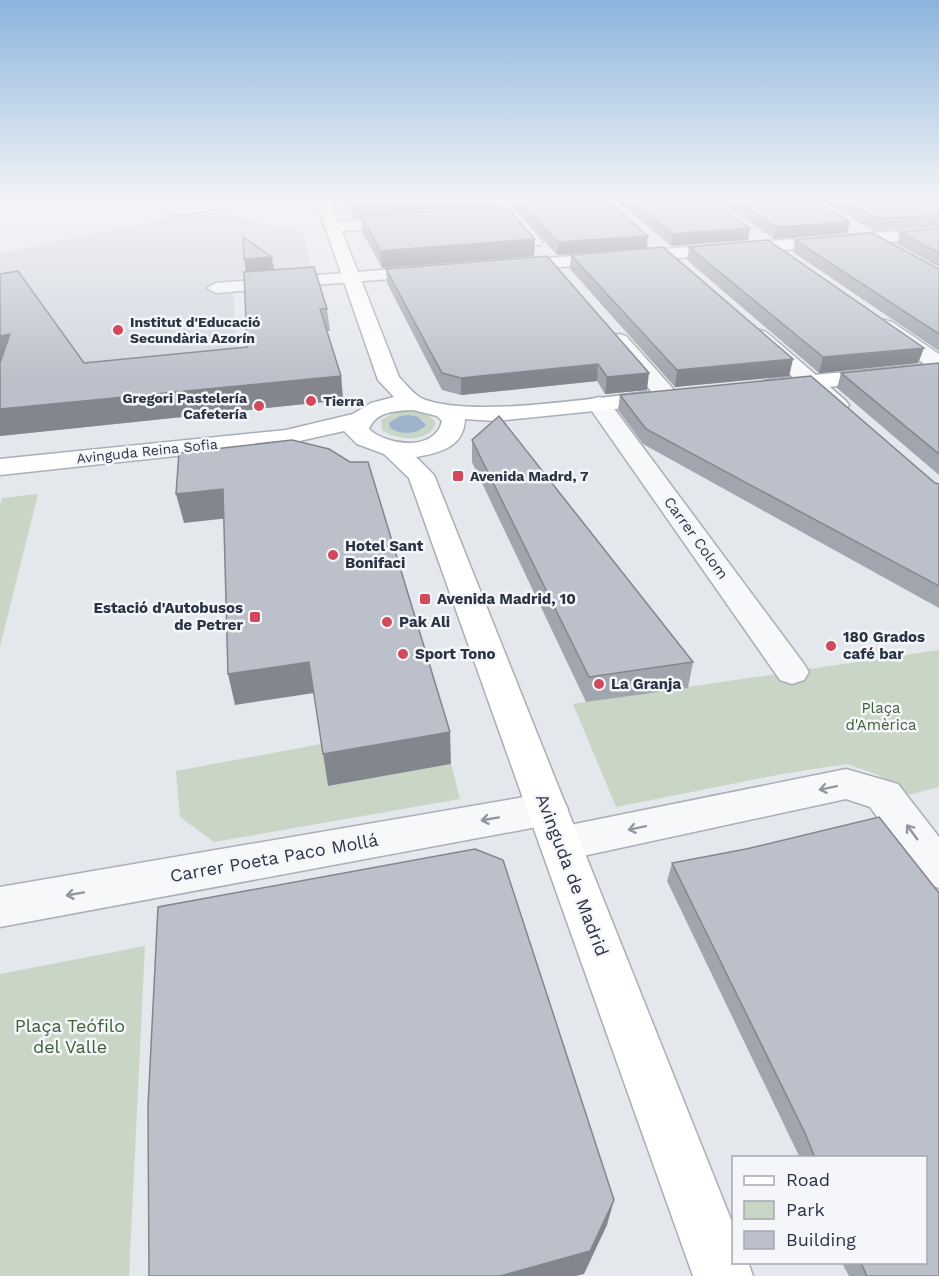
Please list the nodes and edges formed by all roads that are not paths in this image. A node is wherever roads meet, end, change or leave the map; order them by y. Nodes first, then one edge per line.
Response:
1 (345, 258) edge
2 (548, 258) edge
3 (616, 258) edge
4 (671, 258) edge
5 (787, 258) edge
6 (790, 260) edge
7 (552, 262) junction
8 (494, 267) edge
9 (684, 269) edge
10 (448, 270) edge
11 (352, 277) junction
12 (567, 280) edge
13 (216, 288) dead end
14 (868, 315) edge
15 (604, 323) edge
16 (744, 323) edge
17 (939, 364) edge
18 (939, 369) edge
19 (389, 380) junction
20 (810, 382) junction
21 (755, 388) edge
22 (413, 403) junction
23 (599, 404) junction
24 (379, 407) junction
25 (853, 419) edge
26 (450, 420) junction
27 (360, 429) junction
28 (393, 449) joint
29 (428, 460) junction
30 (0, 467) edge
31 (792, 672) dead end
32 (554, 826) junction
33 (939, 870) edge
34 (0, 907) edge
35 (723, 1276) edge

1 - 11 street
2 - 7 street
3 - 7 street
4 - 9 street
5 - 6 street
7 - 8 street
7 - 12 street
10 - 11 street
11 - 13 street
11 - 19 street
14 - 17 street
15 - 23 street
16 - 20 street
18 - 20 street
19 - 22 street
19 - 24 street
20 - 21 street
20 - 25 street
22 - 24 street
22 - 26 street
23 - 26 street
23 - 31 street, Carrer Colom
24 - 27 street
26 - 29 street
27 - 28 street, Avinguda Reina Sofia
27 - 30 street, Avinguda Reina Sofia
28 - 29 street, Avinguda de Madrid
29 - 32 street, Avinguda de Madrid
33 -> 32 street
32 -> 34 street, Carrer Poeta Paco Mollá
32 - 35 street, Avinguda de Madrid

